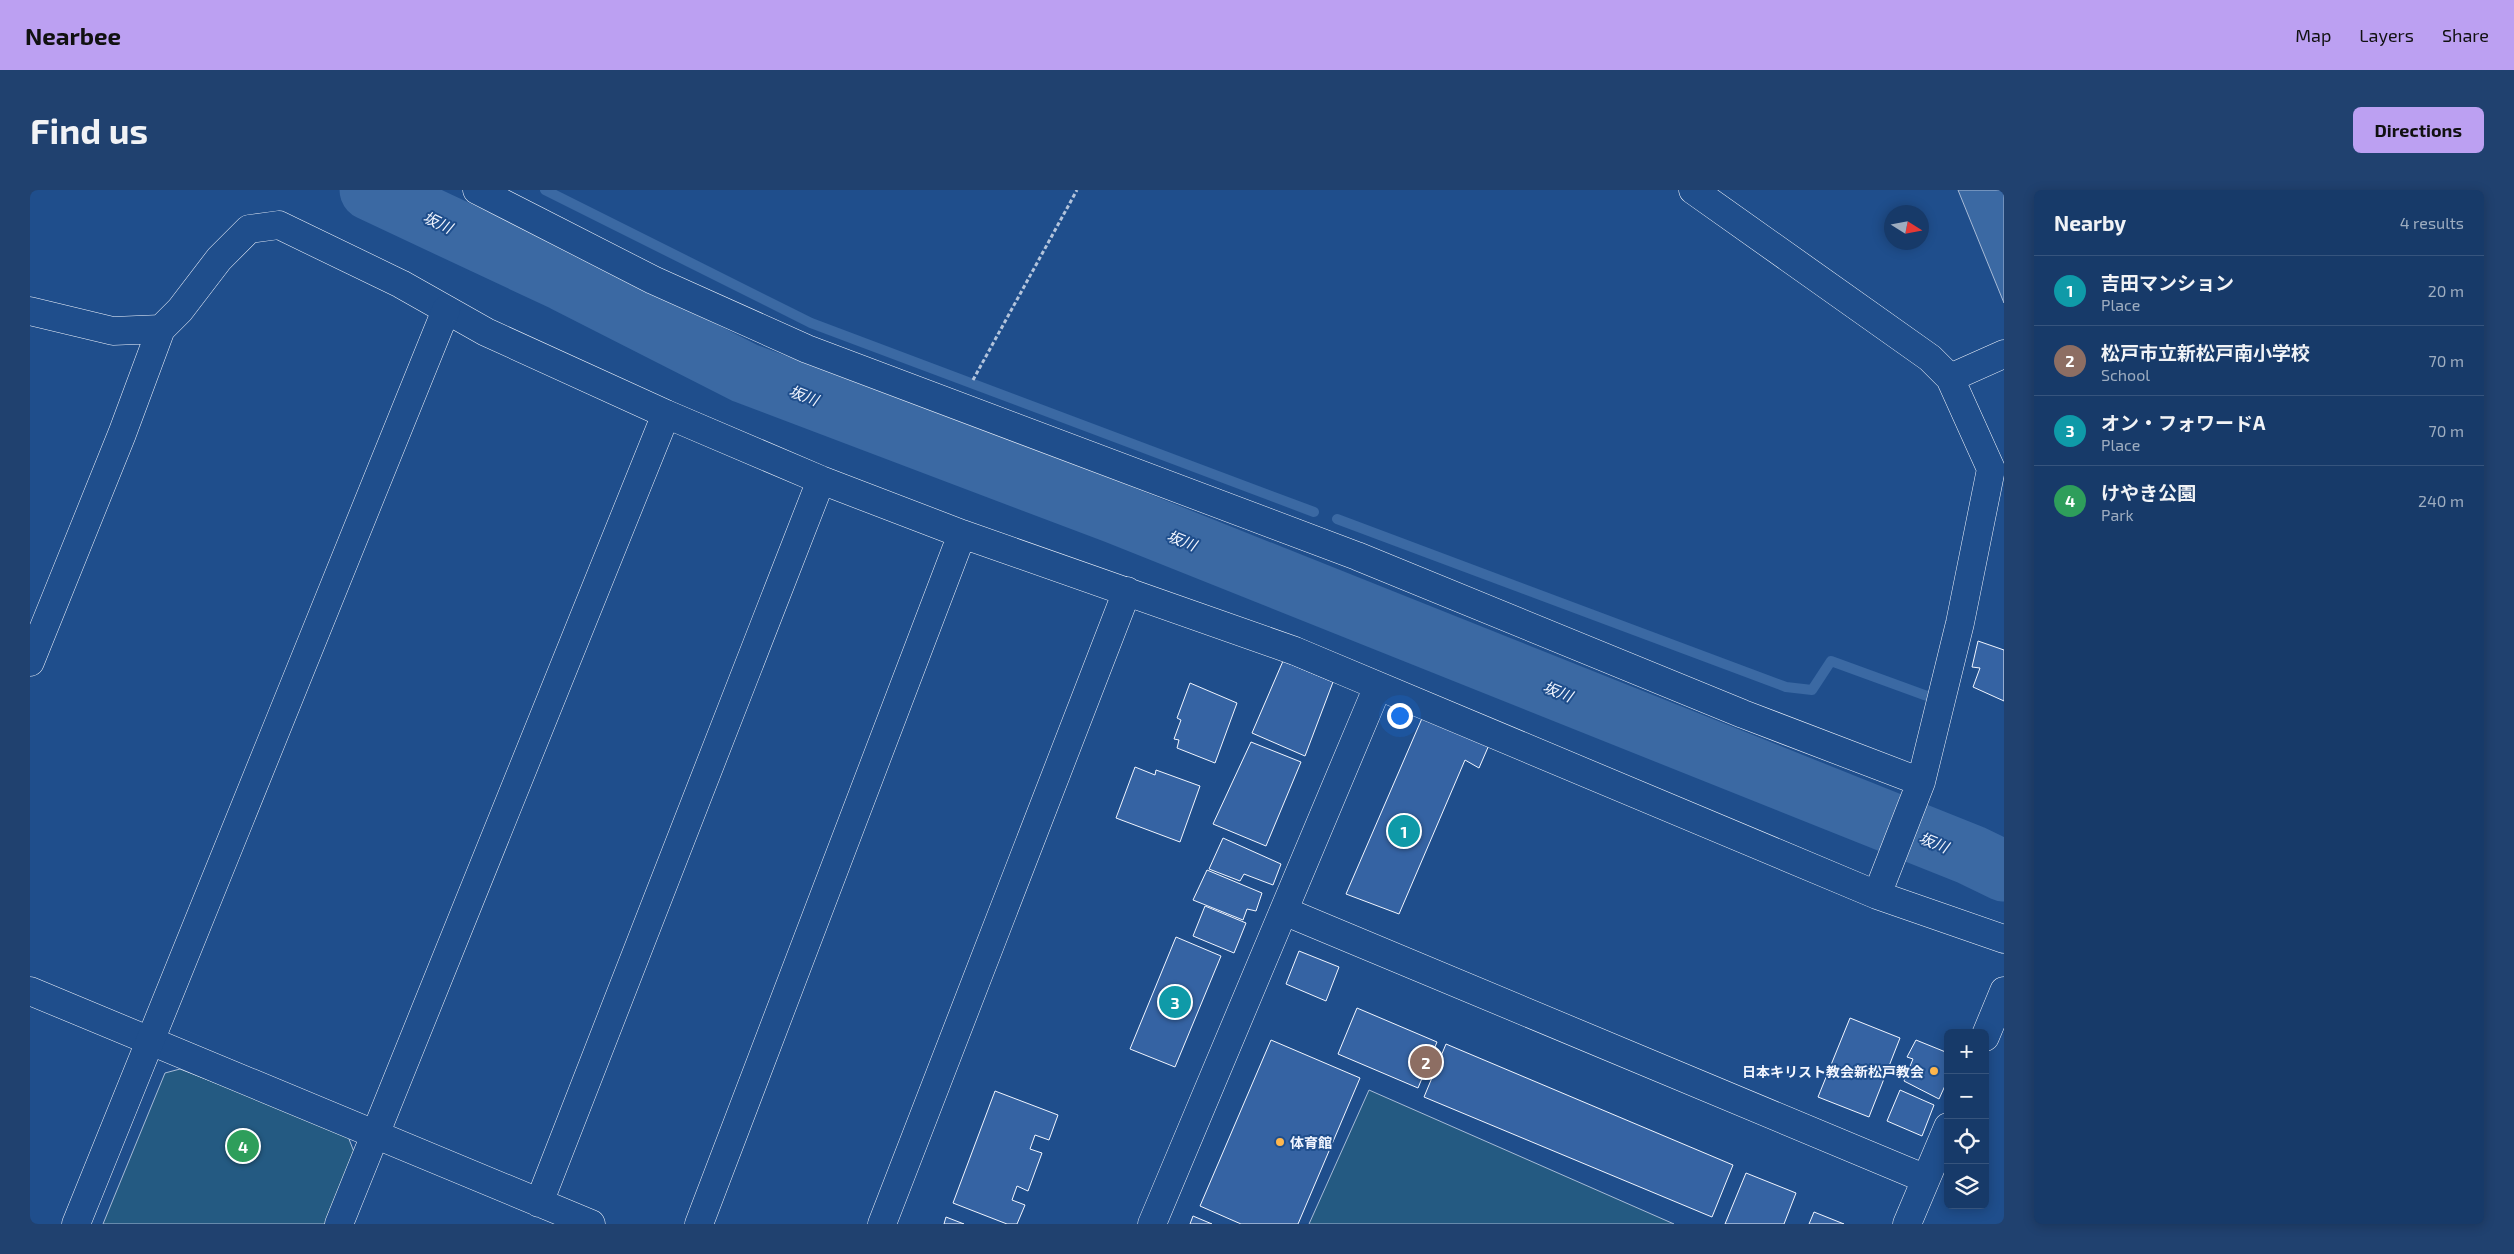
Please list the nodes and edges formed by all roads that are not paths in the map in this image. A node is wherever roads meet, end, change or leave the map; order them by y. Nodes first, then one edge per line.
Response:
1 (477, 190) edge
2 (1694, 190) edge
3 (446, 310) junction
4 (30, 311) edge
5 (161, 329) junction
6 (2004, 354) edge
7 (1957, 375) junction
8 (666, 414) junction
9 (820, 480) junction
10 (962, 534) junction
11 (1127, 591) junction
12 (30, 662) edge
13 (1378, 686) junction
14 (1919, 787) junction
15 (1881, 886) junction
16 (1284, 911) junction
17 (2004, 939) edge
18 (30, 991) edge
19 (2004, 991) edge
20 (1988, 1029) edge
21 (149, 1042) junction
22 (376, 1135) junction
23 (1944, 1136) edge
24 (1926, 1179) junction
25 (539, 1202) junction
26 (76, 1224) edge
27 (339, 1224) edge
28 (591, 1224) edge
29 (699, 1224) edge
30 (882, 1224) edge
31 (1152, 1224) edge
32 (1907, 1224) edge

1 - 14 street
2 - 7 street
3 - 5 street
3 - 8 street
3 - 21 street
4 - 5 street
5 - 12 street
6 - 7 street
7 - 14 street
8 - 9 street
8 - 22 street
9 - 10 street
9 - 25 street
10 - 11 street
10 - 29 street
11 - 13 street
11 - 30 street
13 - 15 street
13 - 16 street
14 - 15 street
15 - 17 street
16 - 24 street
16 - 31 street
18 - 21 street
19 - 20 street
21 - 22 street
21 - 26 street
22 - 25 street
22 - 27 street
23 - 24 street
24 - 32 street
25 - 28 street

